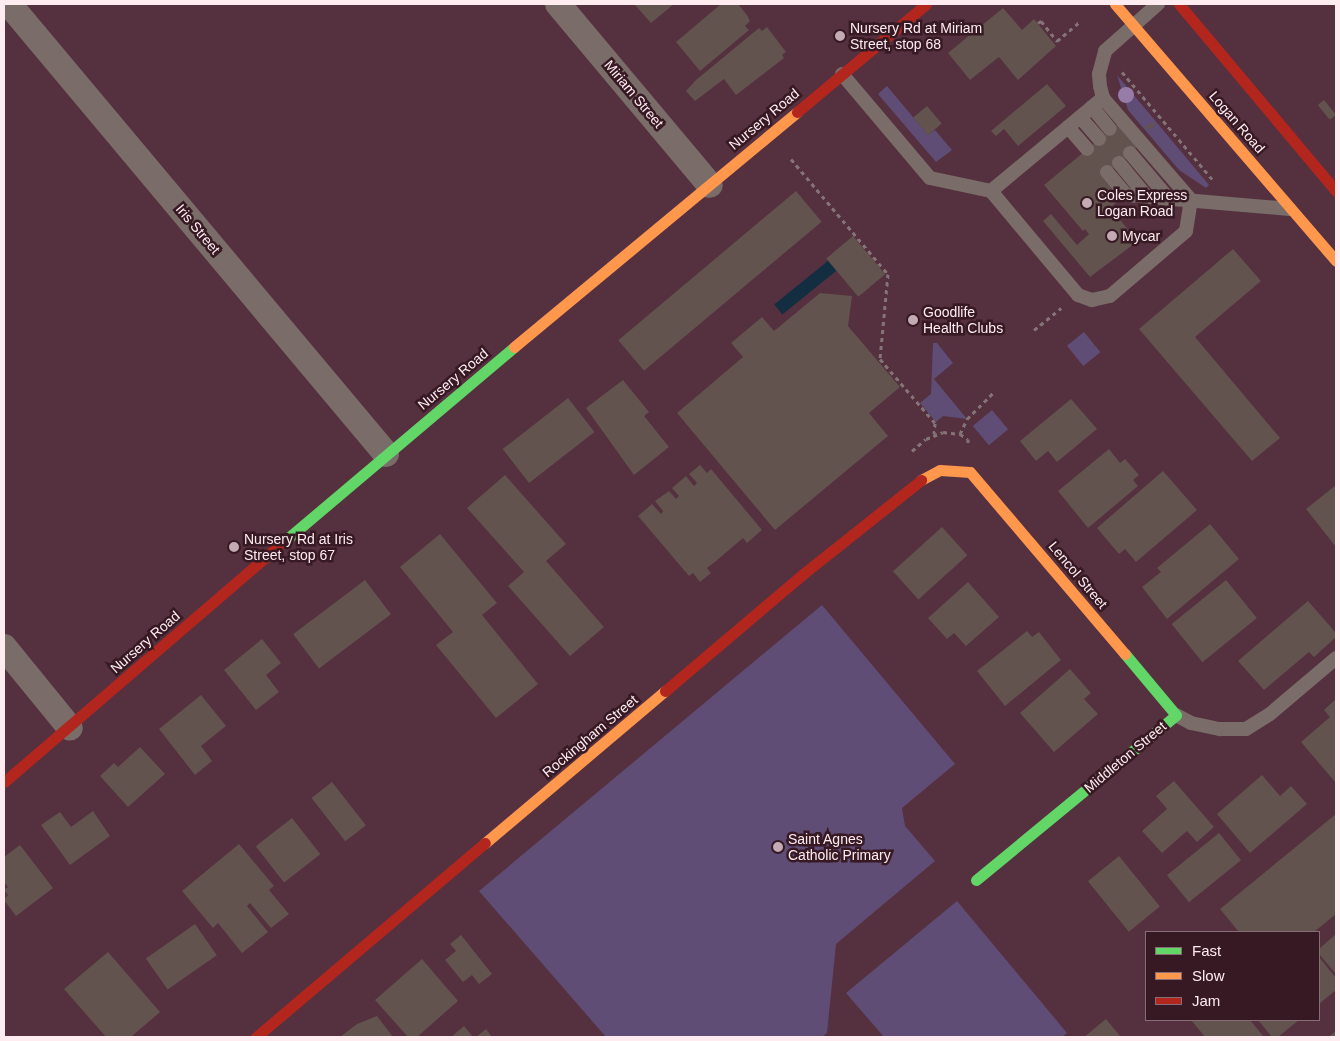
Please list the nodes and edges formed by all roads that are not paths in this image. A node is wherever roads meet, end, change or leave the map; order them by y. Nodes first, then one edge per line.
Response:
1 (9, 4) edge
2 (558, 4) edge
3 (926, 4) edge
4 (1115, 4) edge
5 (1158, 4) edge
6 (1179, 4) edge
7 (1134, 25) junction
8 (842, 74) junction
9 (1104, 98) junction
10 (1092, 108) junction
11 (1080, 117) junction
12 (1068, 127) junction
13 (1110, 130) dead end
14 (1099, 139) dead end
15 (1087, 149) dead end
16 (1130, 153) dead end
17 (1119, 163) dead end
18 (1107, 172) dead end
19 (710, 184) junction
20 (1336, 191) edge
21 (990, 192) junction
22 (1147, 197) junction
23 (1169, 199) junction
24 (1191, 200) junction
25 (1292, 209) junction
26 (1336, 262) edge
27 (386, 454) junction
28 (950, 469) joint
29 (4, 647) edge
30 (1336, 658) edge
31 (1176, 715) junction
32 (70, 728) junction
33 (4, 782) edge
34 (976, 880) dead end
35 (256, 1037) edge

1 - 27 street, Iris Street
2 - 19 street, Miriam Street
3 - 8 main road, Nursery Road
4 - 7 main road, Logan Road
5 - 7 lane
6 - 20 main road
7 - 9 lane
7 - 25 main road, Logan Road
8 - 19 main road, Nursery Road
8 - 21 lane
9 - 10 lane
9 - 24 lane
10 - 11 lane
10 - 13 lane
11 - 12 lane
11 - 14 lane
12 - 15 lane
12 - 21 lane
16 - 23 lane
17 - 22 lane
18 - 22 lane
19 - 27 main road, Nursery Road
21 - 24 lane
22 - 23 lane
23 - 24 lane
24 - 25 lane
25 - 26 main road, Logan Road
27 - 32 main road, Nursery Road
28 - 31 main road, Lencol Street
28 - 35 main road, Rockingham Street
29 - 32 street
30 - 31 lane, Middleton Street
31 - 34 main road, Middleton Street
32 - 33 main road, Nursery Road

